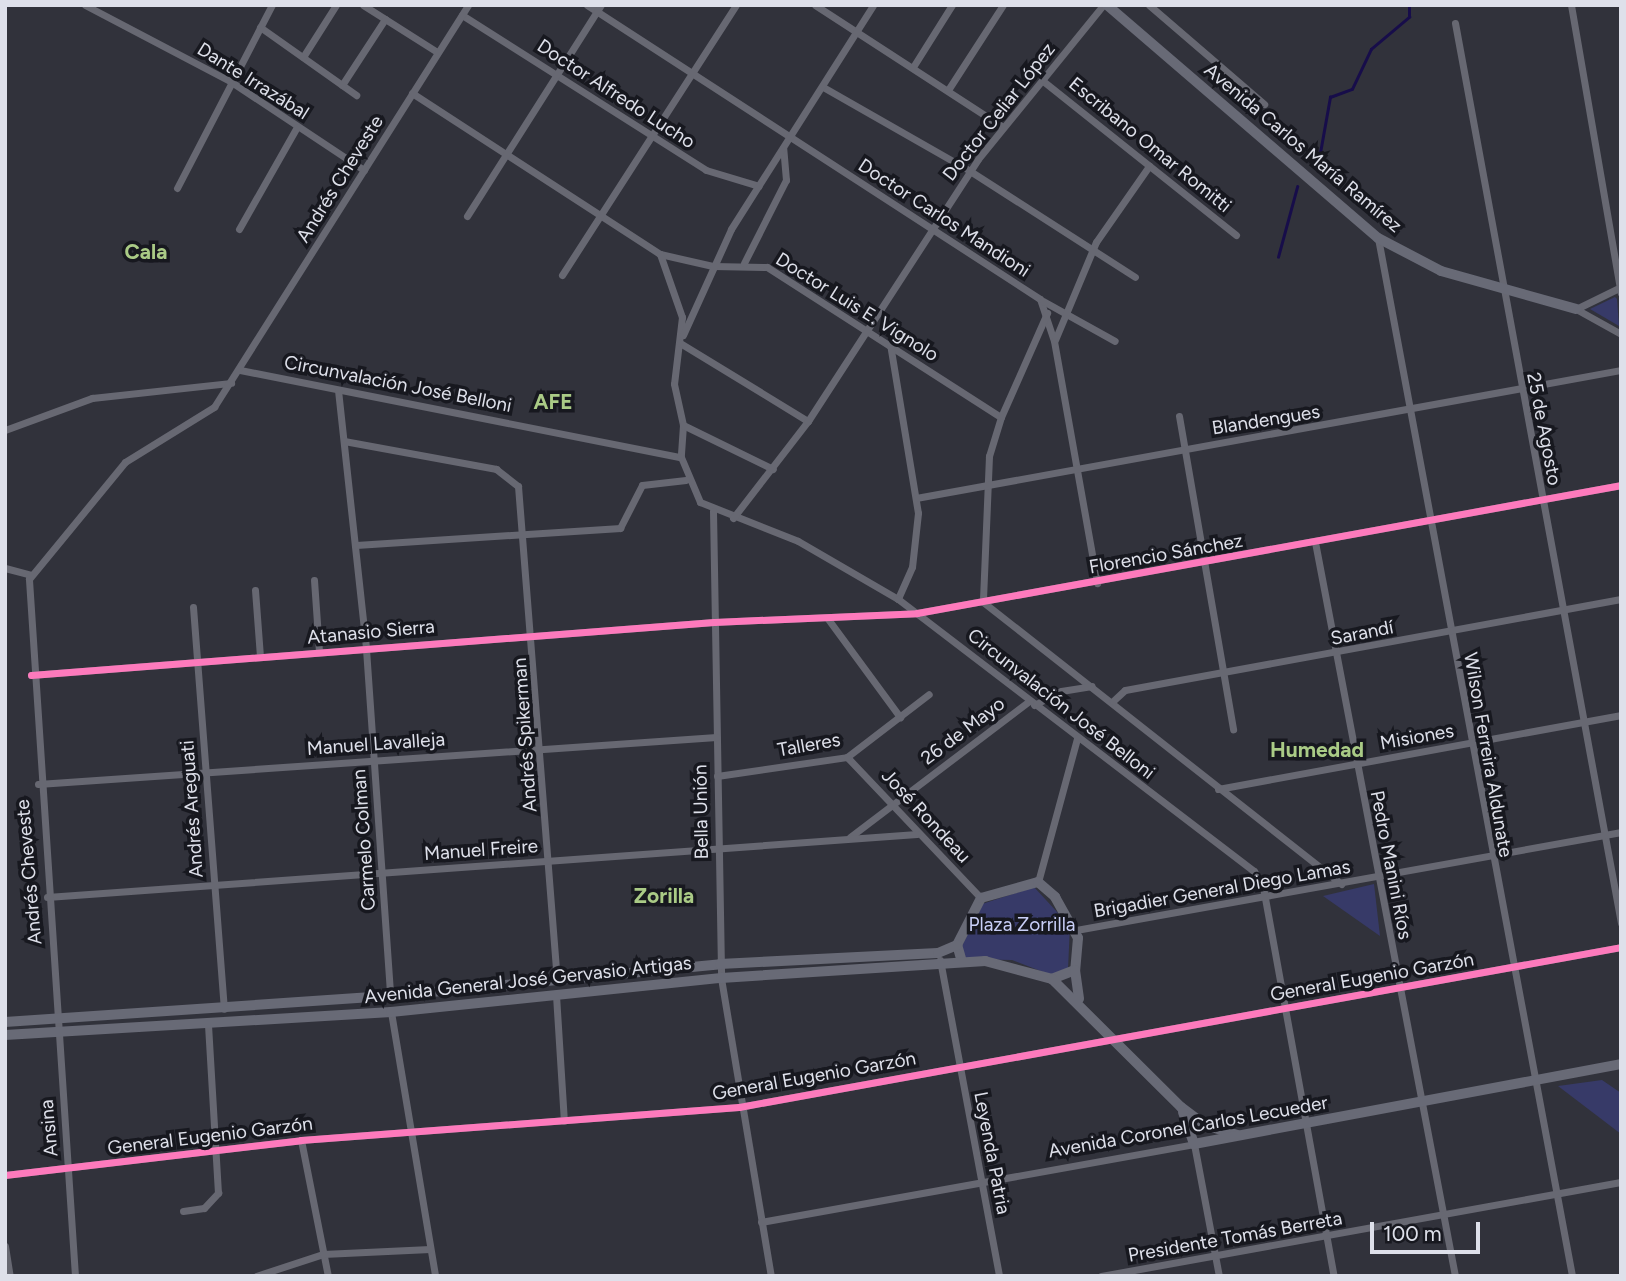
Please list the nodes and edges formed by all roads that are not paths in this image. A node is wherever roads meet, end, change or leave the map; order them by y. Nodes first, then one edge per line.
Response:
1 (85, 5) edge
2 (272, 5) edge
3 (336, 5) edge
4 (363, 5) edge
5 (468, 5) edge
6 (587, 5) edge
7 (736, 5) edge
8 (815, 5) edge
9 (873, 5) edge
10 (952, 5) edge
11 (1003, 5) edge
12 (1105, 5) edge
13 (1149, 5) edge
14 (1571, 5) edge
15 (599, 8) edge
16 (461, 15) junction
17 (385, 19) junction
18 (1455, 23) dead end
19 (260, 27) junction
20 (856, 32) junction
21 (437, 52) junction
22 (303, 57) junction
23 (913, 67) junction
24 (693, 74) junction
25 (556, 75) junction
26 (230, 81) junction
27 (1043, 81) junction
28 (342, 85) junction
29 (822, 87) junction
30 (948, 90) junction
31 (412, 93) junction
32 (356, 95) dead end
33 (1264, 104) dead end
34 (298, 127) junction
35 (1003, 127) junction
36 (652, 136) junction
37 (790, 137) junction
38 (783, 148) junction
39 (506, 153) junction
40 (1149, 166) junction
41 (364, 170) junction
42 (970, 171) junction
43 (759, 186) junction
44 (177, 188) dead end
45 (602, 214) junction
46 (467, 216) dead end
47 (932, 228) junction
48 (239, 229) dead end
49 (1236, 234) dead end
50 (1378, 238) junction
51 (1093, 248) junction
52 (660, 254) junction
53 (744, 263) junction
54 (713, 266) junction
55 (562, 275) dead end
56 (1135, 277) dead end
57 (1499, 286) junction
58 (1620, 289) edge
59 (1040, 299) junction
60 (1576, 309) junction
61 (1047, 313) junction
62 (1066, 313) junction
63 (868, 328) junction
64 (1621, 334) edge
65 (681, 339) junction
66 (1055, 341) junction
67 (1115, 341) dead end
68 (890, 344) junction
69 (240, 370) junction
70 (1621, 370) edge
71 (231, 383) junction
72 (1521, 389) junction
73 (338, 390) junction
74 (1410, 412) junction
75 (1178, 416) dead end
76 (1001, 417) junction
77 (808, 421) junction
78 (683, 425) junction
79 (5, 430) edge
80 (344, 441) junction
81 (1185, 449) junction
82 (681, 457) junction
83 (1077, 468) junction
84 (773, 469) junction
85 (687, 480) junction
86 (989, 485) junction
87 (1621, 485) edge
88 (916, 498) junction
89 (1542, 501) junction
90 (713, 511) junction
91 (733, 518) junction
92 (1428, 522) junction
93 (523, 534) junction
94 (1315, 542) junction
95 (356, 545) junction
96 (1206, 562) junction
97 (5, 568) edge
98 (31, 575) junction
99 (314, 580) dead end
100 (1097, 583) junction
101 (255, 590) dead end
102 (898, 599) junction
103 (1621, 599) edge
104 (983, 602) junction
105 (193, 607) dead end
106 (1563, 609) junction
107 (917, 613) junction
108 (828, 619) junction
109 (714, 622) junction
110 (1450, 632) junction
111 (533, 635) junction
112 (366, 649) junction
113 (319, 652) junction
114 (1336, 654) junction
115 (260, 657) junction
116 (197, 662) junction
117 (31, 675) junction
118 (1224, 675) junction
119 (1092, 686) junction
120 (929, 694) dead end
121 (1113, 701) junction
122 (1031, 703) junction
123 (1621, 715) edge
124 (900, 717) junction
125 (1583, 722) junction
126 (1233, 729) dead end
127 (716, 737) junction
128 (1077, 738) junction
129 (1470, 743) junction
130 (543, 749) junction
131 (847, 757) junction
132 (375, 760) junction
133 (1356, 764) junction
134 (205, 771) junction
135 (717, 776) junction
136 (38, 784) junction
137 (1218, 789) junction
138 (891, 805) junction
139 (1621, 832) edge
140 (917, 834) junction
141 (1605, 835) junction
142 (849, 838) junction
143 (717, 848) junction
144 (1490, 857) junction
145 (549, 860) junction
146 (383, 873) junction
147 (1378, 877) junction
148 (214, 882) junction
149 (1038, 882) junction
150 (1341, 884) junction
151 (47, 897) junction
152 (981, 898) junction
153 (1265, 898) junction
154 (1621, 923) edge
155 (1076, 930) junction
156 (957, 945) junction
157 (1621, 947) edge
158 (938, 953) junction
159 (962, 962) junction
160 (720, 964) junction
161 (941, 964) junction
162 (1511, 968) junction
163 (1075, 970) junction
164 (721, 978) junction
165 (1052, 979) junction
166 (557, 981) junction
167 (1398, 988) junction
168 (556, 995) junction
169 (390, 996) junction
170 (1079, 1000) junction
171 (224, 1009) junction
172 (1283, 1010) junction
173 (391, 1012) junction
174 (56, 1020) junction
175 (5, 1022) edge
176 (208, 1024) junction
177 (57, 1034) junction
178 (5, 1035) edge
179 (1119, 1040) junction
180 (1621, 1064) edge
181 (960, 1066) junction
182 (1536, 1079) junction
183 (1420, 1102) junction
184 (739, 1107) junction
185 (1181, 1107) junction
186 (564, 1121) junction
187 (1305, 1124) junction
188 (407, 1132) junction
189 (1237, 1135) junction
190 (301, 1140) junction
191 (1194, 1144) junction
192 (215, 1148) junction
193 (68, 1168) junction
194 (5, 1175) edge
195 (983, 1182) junction
196 (1621, 1182) edge
197 (1558, 1194) junction
198 (183, 1211) dead end
199 (1444, 1218) junction
200 (761, 1222) junction
201 (1326, 1238) junction
202 (5, 1246) edge
203 (429, 1249) junction
204 (323, 1254) junction
205 (1216, 1256) junction
206 (10, 1276) edge
207 (75, 1276) edge
208 (256, 1276) edge
209 (328, 1276) edge
210 (435, 1276) edge
211 (771, 1276) edge
212 (999, 1276) edge
213 (1101, 1276) edge
214 (1220, 1276) edge
215 (1334, 1276) edge
216 (1455, 1276) edge
217 (1572, 1276) edge

1 - 26 street, Dante Irrazábal
2 - 19 street
3 - 22 street
4 - 17 street
5 - 16 street, Andrés Cheveste
6 - 15 street, Doctor Carlos Mandioni
7 - 24 street
8 - 20 street
9 - 20 street
10 - 23 street
11 - 30 street
12 - 27 street, Doctor Celiar López
12 - 50 main road, Avenida Carlos María Ramírez
13 - 33 street, Avenida Carlos María Ramírez
14 - 58 street
15 - 24 street, Doctor Carlos Mandioni
15 - 25 street
16 - 21 street, Andrés Cheveste
16 - 25 street, Doctor Alfredo Lucho
17 - 21 street
17 - 28 street
18 - 57 street, 25 de Agosto
19 - 22 street
19 - 26 street
20 - 23 street
20 - 29 street
21 - 31 street, Andrés Cheveste
22 - 28 street
23 - 30 street
24 - 36 street
24 - 37 street, Doctor Carlos Mandioni
25 - 36 street, Doctor Alfredo Lucho
25 - 39 street
26 - 34 street, Dante Irrazábal
26 - 44 street
27 - 35 street, Doctor Celiar López
27 - 40 street, Escribano Omar Romitti
28 - 32 street
29 - 37 street
29 - 42 street
30 - 35 street
31 - 39 street, Doctor Luis E. Vignolo
31 - 41 street, Andrés Cheveste
34 - 41 street, Dante Irrazábal
34 - 48 street
35 - 42 street, Doctor Celiar López
36 - 43 street, Doctor Alfredo Lucho
36 - 45 street
37 - 38 street
37 - 47 street, Doctor Carlos Mandioni
38 - 43 street
38 - 53 street
39 - 45 street, Doctor Luis E. Vignolo
39 - 46 street
40 - 49 street, Escribano Omar Romitti
40 - 51 street
41 - 69 street, Andrés Cheveste
42 - 47 street, Doctor Celiar López
42 - 51 street
43 - 54 street
45 - 52 street, Doctor Luis E. Vignolo
45 - 55 street
47 - 59 street, Doctor Carlos Mandioni
47 - 63 street, Doctor Celiar López
50 - 57 main road, Avenida Carlos María Ramírez
50 - 74 street, Wilson Ferreira Aldunate
51 - 56 street
51 - 62 street
52 - 54 street, Doctor Luis E. Vignolo
52 - 65 street
53 - 54 street, Doctor Luis E. Vignolo
53 - 63 street, Doctor Luis E. Vignolo
54 - 65 street
57 - 60 main road, Avenida Carlos María Ramírez
57 - 72 street, 25 de Agosto
58 - 60 street
59 - 61 street, Doctor Carlos Mandioni
59 - 62 street
60 - 64 street
61 - 66 street, Doctor Carlos Mandioni
61 - 76 street
62 - 66 street
62 - 67 street
63 - 68 street, Doctor Luis E. Vignolo
63 - 77 street, Doctor Celiar López
65 - 77 street
65 - 78 street
66 - 83 street, Doctor Carlos Mandioni
68 - 76 street, Doctor Luis E. Vignolo
68 - 88 street
69 - 71 street
69 - 73 street, Circunvalación José Belloni
70 - 72 street, Blandengues
71 - 79 street
71 - 98 street
72 - 74 street, Blandengues
72 - 89 street, 25 de Agosto
73 - 80 street, Carmelo Colman
73 - 82 street, Circunvalación José Belloni
74 - 81 street, Blandengues
74 - 92 street, Wilson Ferreira Aldunate
75 - 81 street
76 - 86 street
77 - 84 street, Doctor Celiar López
78 - 82 street
78 - 84 street
80 - 93 street, Andrés Spikerman
80 - 95 street, Carmelo Colman
81 - 83 street, Blandengues
81 - 96 street
82 - 85 street
83 - 86 street, Blandengues
83 - 100 street, Doctor Carlos Mandioni
84 - 91 street, Doctor Celiar López
85 - 90 street
85 - 93 street
86 - 88 street, Blandengues
86 - 104 street
87 - 89 street, Florencio Sánchez
88 - 102 street
89 - 92 street, Florencio Sánchez
89 - 106 street, 25 de Agosto
90 - 91 street, Circunvalación José Belloni
90 - 109 street, Bella Unión
91 - 102 street, Circunvalación José Belloni
92 - 94 street, Florencio Sánchez
92 - 110 street, Wilson Ferreira Aldunate
93 - 95 street
93 - 111 street, Andrés Spikerman
94 - 96 street, Florencio Sánchez
94 - 114 street, Pedro Manini Ríos
95 - 112 street, Carmelo Colman
96 - 100 street, Florencio Sánchez
96 - 118 street
97 - 98 street
98 - 117 street, Andrés Cheveste
99 - 113 street
100 - 104 street, Florencio Sánchez
101 - 115 street
102 - 107 street, Circunvalación José Belloni
103 - 106 street, Sarandí
104 - 107 street, Florencio Sánchez
104 - 119 street, Circunvalación José Belloni
105 - 116 street, Andrés Areguati
106 - 110 street, Sarandí
106 - 125 street, 25 de Agosto
107 - 108 street, Florencio Sánchez
107 - 122 street, Circunvalación José Belloni
108 - 109 street, Florencio Sánchez
108 - 124 street
109 - 111 street, Atanasio Sierra
109 - 127 street, Bella Unión
110 - 114 street, Sarandí
110 - 129 street, Wilson Ferreira Aldunate
111 - 112 street, Atanasio Sierra
111 - 130 street, Andrés Spikerman
112 - 113 street, Atanasio Sierra
112 - 132 street, Carmelo Colman
113 - 115 street, Atanasio Sierra
114 - 118 street, Sarandí
114 - 133 street, Pedro Manini Ríos
115 - 116 street, Atanasio Sierra
116 - 117 street, Atanasio Sierra
116 - 134 street, Andrés Areguati
117 - 136 street, Andrés Cheveste
118 - 121 street, Sarandí
118 - 126 street
119 - 121 street, Circunvalación José Belloni
119 - 122 street, 26 de Mayo
120 - 124 street, Talleres
121 - 137 street, Circunvalación José Belloni
122 - 128 street, Circunvalación José Belloni
122 - 138 street, 26 de Mayo
123 - 125 street, Misiones
124 - 131 street, Talleres
125 - 129 street, Misiones
125 - 141 street, 25 de Agosto
127 - 130 street, Manuel Lavalleja
127 - 135 street, Bella Unión
128 - 149 street
128 - 153 street, Circunvalación José Belloni
129 - 133 street, Misiones
129 - 144 street, Wilson Ferreira Aldunate
130 - 132 street, Manuel Lavalleja
130 - 145 street, Andrés Spikerman
131 - 135 street, Talleres
131 - 138 street, José Rondeau
132 - 134 street, Manuel Lavalleja
132 - 146 street, Carmelo Colman
133 - 137 street, Misiones
133 - 147 street, Pedro Manini Ríos
134 - 136 street, Manuel Lavalleja
134 - 148 street, Andrés Areguati
135 - 143 street, Bella Unión
136 - 151 street, Andrés Cheveste
137 - 150 street, Circunvalación José Belloni
138 - 140 street, José Rondeau
138 - 142 street, 26 de Mayo
139 - 141 street, Brigadier General Diego Lamas
140 - 142 street, Manuel Freire
140 - 152 street, José Rondeau
141 - 144 street, Brigadier General Diego Lamas
141 - 154 street, 25 de Agosto
142 - 143 street, Manuel Freire
143 - 145 street, Manuel Freire
143 - 160 street, Bella Unión
144 - 147 street, Brigadier General Diego Lamas
144 - 162 street, Wilson Ferreira Aldunate
145 - 146 street, Manuel Freire
145 - 166 street, Andrés Spikerman
146 - 148 street, Manuel Freire
146 - 169 street, Carmelo Colman
147 - 150 street, Brigadier General Diego Lamas
147 - 167 street, Pedro Manini Ríos
148 - 151 street, Manuel Freire
148 - 171 street, Andrés Areguati
149 - 152 main road
149 - 155 main road
150 - 153 street, Brigadier General Diego Lamas
151 - 174 street, Andrés Cheveste
152 - 156 main road
153 - 155 street, Brigadier General Diego Lamas
153 - 172 street, Circunvalación José Belloni
155 - 163 main road
156 - 158 main road, Avenida General José Gervasio Artigas
156 - 159 main road
157 - 162 street, General Eugenio Garzón
158 - 160 main road, Avenida General José Gervasio Artigas
158 - 161 street, Leyenda Patria
159 - 161 main road, Avenida General José Gervasio Artigas
159 - 165 main road, Avenida General José Gervasio Artigas
160 - 164 street, Bella Unión
160 - 166 main road, Avenida General José Gervasio Artigas
161 - 164 main road, Avenida General José Gervasio Artigas
161 - 181 street, Leyenda Patria
162 - 167 street, General Eugenio Garzón
162 - 182 street, Wilson Ferreira Aldunate
163 - 165 main road
163 - 170 main road
164 - 168 main road, Avenida General José Gervasio Artigas
164 - 184 street, Bella Unión
165 - 170 main road
166 - 169 main road, Avenida General José Gervasio Artigas
167 - 172 street, General Eugenio Garzón
167 - 183 street, Pedro Manini Ríos
168 - 173 main road, Avenida General José Gervasio Artigas
168 - 186 street
169 - 171 main road, Avenida General José Gervasio Artigas
170 - 179 main road
171 - 174 main road, Avenida General José Gervasio Artigas
172 - 179 street, General Eugenio Garzón
172 - 187 street, Circunvalación José Belloni
173 - 176 main road, Avenida General José Gervasio Artigas
173 - 188 street
174 - 175 main road, Avenida General José Gervasio Artigas
174 - 177 street, Ansina
176 - 177 main road, Avenida General José Gervasio Artigas
176 - 192 street
177 - 178 main road, Avenida General José Gervasio Artigas
177 - 193 street, Ansina
179 - 181 street, General Eugenio Garzón
179 - 185 main road
180 - 182 main road, Avenida Coronel Carlos Lecueder
181 - 184 street, General Eugenio Garzón
181 - 195 street, Leyenda Patria
182 - 183 main road, Avenida Coronel Carlos Lecueder
182 - 197 street, Wilson Ferreira Aldunate
183 - 187 main road, Avenida Coronel Carlos Lecueder
183 - 199 street, Pedro Manini Ríos
184 - 186 street, General Eugenio Garzón
184 - 200 street, Bella Unión
185 - 189 main road
185 - 191 main road
186 - 188 street, General Eugenio Garzón
187 - 189 main road, Avenida Coronel Carlos Lecueder
187 - 201 street, Circunvalación José Belloni
188 - 190 street, General Eugenio Garzón
188 - 203 street
189 - 191 main road, Avenida Coronel Carlos Lecueder
190 - 192 street, General Eugenio Garzón
190 - 204 street
191 - 195 street, Avenida Coronel Carlos Lecueder
191 - 205 street
192 - 193 street, General Eugenio Garzón
192 - 198 street
193 - 194 street, General Eugenio Garzón
193 - 207 street, Ansina
195 - 200 street, Avenida Coronel Carlos Lecueder
195 - 212 street, Leyenda Patria
196 - 197 street, Presidente Tomás Berreta
197 - 199 street, Presidente Tomás Berreta
197 - 217 street, Wilson Ferreira Aldunate
199 - 201 street, Presidente Tomás Berreta
199 - 216 street, Pedro Manini Ríos
200 - 211 street, Bella Unión
201 - 205 street, Presidente Tomás Berreta
201 - 215 street, Circunvalación José Belloni
202 - 206 street
203 - 204 street
203 - 210 street
204 - 208 street
204 - 209 street
205 - 213 street, Presidente Tomás Berreta
205 - 214 street

